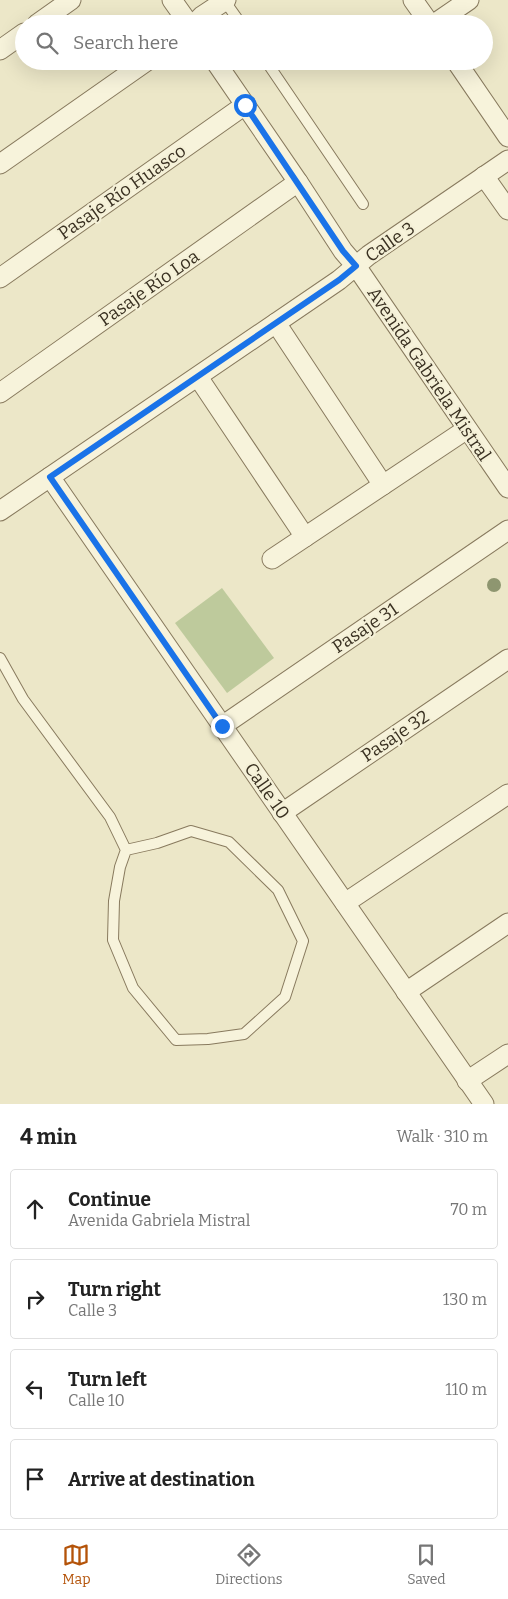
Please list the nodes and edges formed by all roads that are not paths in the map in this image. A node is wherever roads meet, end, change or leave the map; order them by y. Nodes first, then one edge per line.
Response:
1 (71, 0) edge
2 (172, 0) edge
3 (225, 0) edge
4 (414, 0) edge
5 (469, 0) edge
6 (50, 15) edge
7 (183, 15) edge
8 (203, 15) edge
9 (235, 15) edge
10 (424, 15) edge
11 (447, 15) edge
12 (15, 39) edge
13 (0, 50) edge
14 (134, 70) edge
15 (221, 70) edge
16 (272, 70) edge
17 (462, 70) edge
18 (245, 105) junction
19 (508, 137) edge
20 (508, 160) edge
21 (0, 164) edge
22 (484, 176) junction
23 (298, 182) junction
24 (363, 204) dead end
25 (508, 210) edge
26 (356, 266) junction
27 (0, 278) edge
28 (276, 323) junction
29 (198, 377) junction
30 (0, 393) edge
31 (467, 428) junction
32 (50, 477) junction
33 (383, 485) junction
34 (508, 488) edge
35 (0, 511) edge
36 (508, 530) edge
37 (305, 537) junction
38 (272, 559) dead end
39 (0, 658) edge
40 (508, 659) edge
41 (222, 726) junction
42 (508, 794) edge
43 (282, 813) junction
44 (126, 850) junction
45 (345, 903) junction
46 (508, 923) edge
47 (406, 992) junction
48 (508, 1054) edge
49 (468, 1081) junction
50 (484, 1104) edge

1 - 6 street
2 - 7 street
3 - 8 street
3 - 9 lane
4 - 10 street
5 - 11 street
12 - 13 street
14 - 21 street
15 - 18 street, Avenida Gabriela Mistral
16 - 24 lane
17 - 19 street
18 - 23 street, Avenida Gabriela Mistral
18 - 27 street, Pasaje Río Huasco
20 - 22 street, Calle 3
22 - 25 street
22 - 26 street, Calle 3
23 - 26 street, Avenida Gabriela Mistral
23 - 30 street, Pasaje Río Loa
26 - 28 street, Calle 3
26 - 31 street, Avenida Gabriela Mistral
28 - 29 street, Calle 3
28 - 33 street
29 - 32 street, Calle 3
29 - 37 street
31 - 33 street
31 - 34 street, Avenida Gabriela Mistral
32 - 35 street, Calle 3
32 - 41 street, Calle 10
33 - 37 street
36 - 41 street, Pasaje 31
37 - 38 street
39 - 44 lane
40 - 43 street, Pasaje 32
41 - 43 street, Calle 10
42 - 45 street
43 - 45 street, Calle 10
44 - 44 lane
45 - 47 street, Calle 10
46 - 47 street
47 - 49 street, Calle 10
48 - 49 street
49 - 50 street, Calle 10

